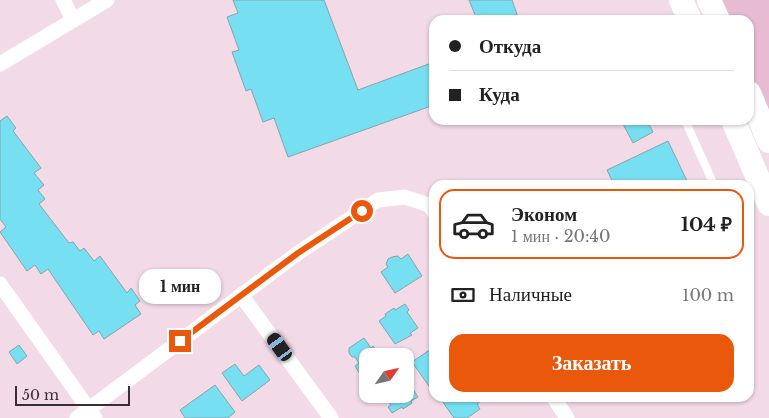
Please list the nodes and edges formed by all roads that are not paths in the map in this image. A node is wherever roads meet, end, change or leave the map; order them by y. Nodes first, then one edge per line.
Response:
1 (63, 0) edge
2 (107, 0) edge
3 (681, 0) edge
4 (710, 0) edge
5 (688, 15) edge
6 (716, 15) edge
7 (73, 20) junction
8 (0, 64) edge
9 (754, 105) edge
10 (687, 125) edge
11 (735, 125) edge
12 (769, 140) edge
13 (712, 180) edge
14 (761, 192) edge
15 (429, 206) edge
16 (0, 284) edge
17 (241, 295) junction
18 (557, 402) edge
19 (87, 415) edge
20 (331, 418) edge
21 (568, 418) edge

1 - 7 street
2 - 7 street
3 - 5 main road
4 - 6 main road
7 - 8 street
9 - 12 main road
10 - 13 lane
11 - 14 main road
15 - 17 street
16 - 19 street
17 - 19 street
17 - 20 street
18 - 21 street

